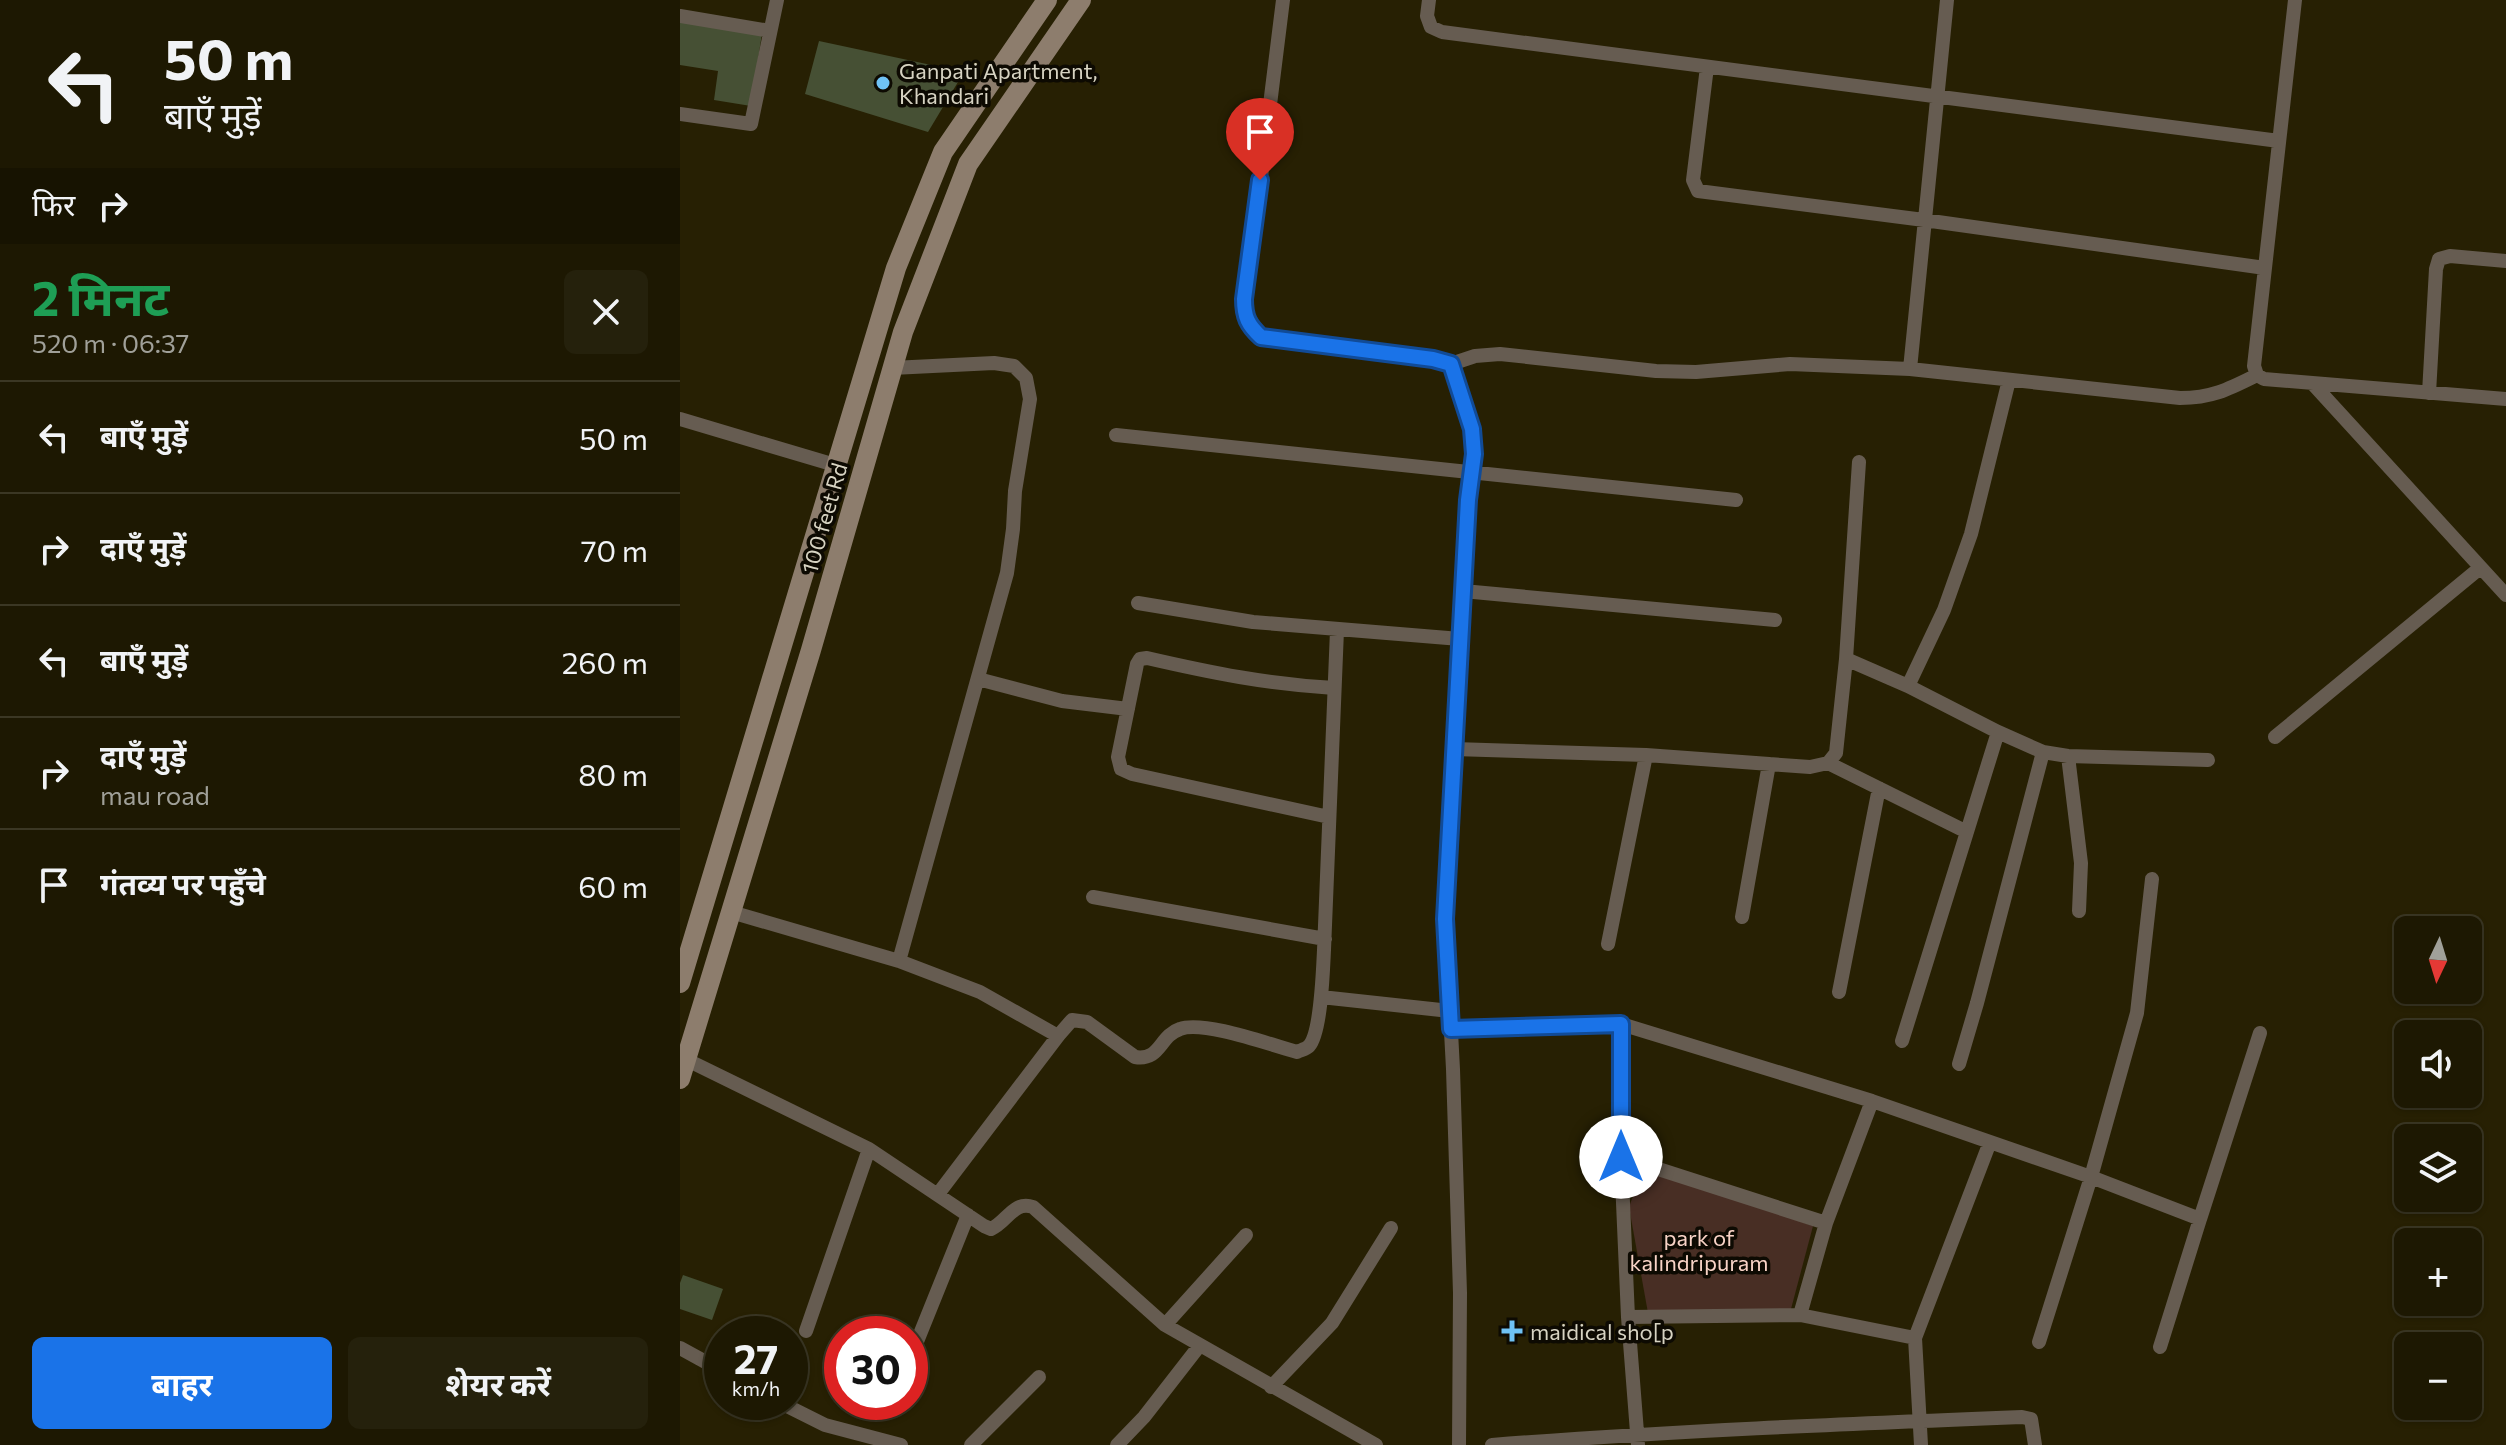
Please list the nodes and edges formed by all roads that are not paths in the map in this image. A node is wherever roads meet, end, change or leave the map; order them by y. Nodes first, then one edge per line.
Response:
1 (777, 0) edge
2 (1047, 0) edge
3 (1081, 0) edge
4 (1283, 0) edge
5 (1429, 0) edge
6 (1947, 0) edge
7 (2295, 0) edge
8 (680, 16) edge
9 (770, 31) junction
10 (1707, 67) junction
11 (1938, 97) junction
12 (680, 114) edge
13 (2279, 141) junction
14 (1924, 220) junction
15 (2506, 261) edge
16 (2265, 268) junction
17 (1451, 364) junction
18 (892, 368) junction
19 (1910, 369) junction
20 (2257, 375) junction
21 (2009, 380) junction
22 (2313, 384) junction
23 (2429, 393) junction
24 (2506, 399) edge
25 (680, 419) edge
26 (1116, 435) dead end
27 (1859, 462) dead end
28 (835, 465) junction
29 (1472, 473) junction
30 (1736, 500) dead end
31 (2480, 568) junction
32 (1463, 591) junction
33 (2506, 595) edge
34 (1138, 603) dead end
35 (1775, 620) dead end
36 (1337, 630) junction
37 (1460, 639) junction
38 (1846, 659) junction
39 (978, 679) junction
40 (1908, 686) junction
41 (1334, 688) junction
42 (1128, 709) junction
43 (1998, 732) junction
44 (2275, 737) dead end
45 (1454, 749) junction
46 (2043, 752) junction
47 (1646, 755) junction
48 (2068, 756) junction
49 (2208, 760) dead end
50 (1828, 763) junction
51 (1769, 764) junction
52 (1879, 788) junction
53 (1329, 817) junction
54 (1967, 832) junction
55 (2152, 879) dead end
56 (1093, 897) dead end
57 (2079, 911) dead end
58 (731, 912) junction
59 (1742, 917) dead end
60 (1325, 939) junction
61 (1608, 944) dead end
62 (899, 961) junction
63 (680, 983) edge
64 (1839, 992) dead end
65 (1321, 997) junction
66 (1450, 1011) junction
67 (1621, 1024) junction
68 (1451, 1029) junction
69 (2260, 1033) dead end
70 (1058, 1036) junction
71 (1902, 1041) dead end
72 (1959, 1064) dead end
73 (682, 1066) edge
74 (1872, 1101) junction
75 (1990, 1142) junction
76 (869, 1149) junction
77 (1621, 1157) junction
78 (2091, 1177) junction
79 (938, 1194) junction
80 (968, 1215) junction
81 (2200, 1219) junction
82 (1826, 1223) junction
83 (1391, 1228) dead end
84 (1246, 1235) dead end
85 (1800, 1315) junction
86 (927, 1316) edge
87 (1628, 1317) junction
88 (808, 1325) edge
89 (1165, 1325) junction
90 (1915, 1338) junction
91 (2039, 1342) dead end
92 (1200, 1345) junction
93 (2160, 1347) dead end
94 (680, 1348) edge
95 (704, 1361) edge
96 (1039, 1377) dead end
97 (1271, 1387) junction
98 (808, 1416) edge
99 (1920, 1421) junction
100 (1711, 1432) junction
101 (1638, 1439) edge
102 (901, 1445) edge
103 (971, 1445) edge
104 (1117, 1445) edge
105 (1376, 1445) edge
106 (1459, 1445) edge
107 (1492, 1445) edge
108 (1727, 1445) edge
109 (1921, 1445) edge
110 (2035, 1445) edge

1 - 9 street
2 - 28 main road
3 - 18 main road, 100 feet Rd
4 - 17 street
5 - 10 street
6 - 11 street
7 - 13 street
8 - 9 street
9 - 12 street
10 - 11 street
10 - 14 street
11 - 13 street
11 - 14 street
13 - 16 street
14 - 16 street
14 - 19 street
15 - 23 street
16 - 20 street
17 - 19 street
17 - 29 street
18 - 39 street
18 - 58 main road, 100 feet Rd
19 - 21 street
20 - 21 street
20 - 22 street
21 - 40 street
22 - 23 street
22 - 31 street
23 - 24 street
25 - 28 street
26 - 29 street
27 - 38 street
28 - 63 main road
29 - 30 street
29 - 32 street
31 - 33 street
31 - 44 street
32 - 35 street
32 - 37 street
34 - 36 street
36 - 37 street
36 - 41 street
37 - 45 street
38 - 40 street
38 - 50 street
39 - 42 street
39 - 62 street
40 - 43 street
41 - 42 street
41 - 53 street
42 - 53 street
43 - 46 street
43 - 54 street
45 - 47 street
45 - 66 street
46 - 48 street
46 - 72 street
47 - 51 street
47 - 61 street
48 - 49 street
48 - 57 street
50 - 51 street
50 - 52 street
51 - 59 street
52 - 54 street
52 - 64 street
53 - 60 street
54 - 71 street
55 - 78 street
56 - 60 street
58 - 62 street
58 - 73 main road, 100 feet Rd
60 - 65 street
62 - 70 street
65 - 66 street
65 - 70 street
66 - 68 street
67 - 68 street
67 - 74 street
67 - 77 street
68 - 106 street
69 - 81 street
70 - 79 street
73 - 76 street
74 - 75 street
74 - 82 street
75 - 78 street
75 - 90 street
76 - 79 street
76 - 88 street
77 - 82 street
77 - 87 street
78 - 81 street
78 - 91 street
79 - 80 street
80 - 86 street
80 - 89 street
81 - 93 street
82 - 85 street
83 - 97 street
84 - 89 street
85 - 87 street
85 - 90 street
87 - 101 street
89 - 92 street
90 - 99 street
92 - 97 street
92 - 104 street
94 - 95 street
96 - 103 street
97 - 105 street
98 - 102 street
99 - 100 street
99 - 109 street
99 - 110 street
100 - 101 street
100 - 108 street
101 - 107 street

